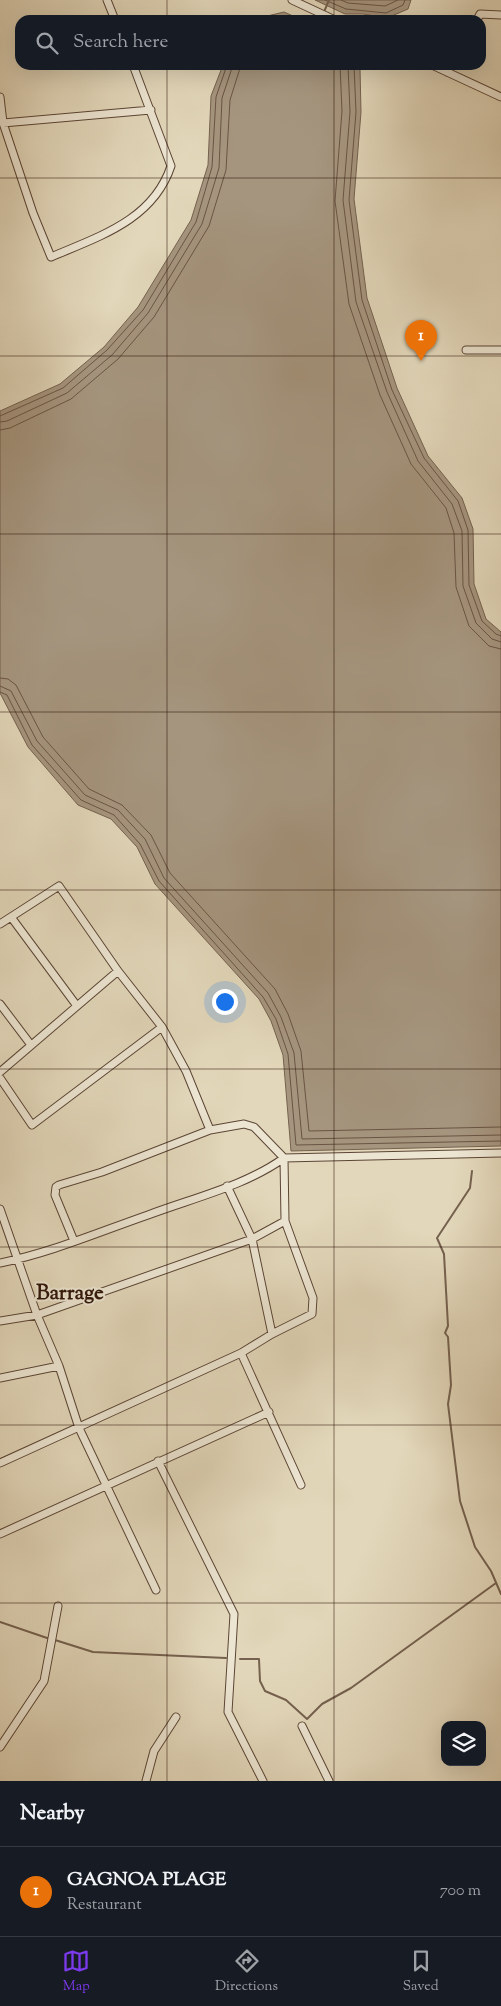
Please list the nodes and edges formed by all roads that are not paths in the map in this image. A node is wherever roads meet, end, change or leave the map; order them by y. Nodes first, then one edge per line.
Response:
1 (107, 0) edge
2 (292, 0) edge
3 (113, 15) edge
4 (324, 15) edge
5 (480, 15) edge
6 (501, 15) edge
7 (135, 70) edge
8 (453, 70) edge
9 (0, 97) edge
10 (501, 97) edge
11 (151, 110) junction
12 (4, 123) junction
13 (466, 350) dead end
14 (501, 350) edge
15 (11, 917) junction
16 (0, 924) edge
17 (118, 972) junction
18 (0, 1004) edge
19 (77, 1006) junction
20 (162, 1027) junction
21 (31, 1045) junction
22 (0, 1072) edge
23 (0, 1078) edge
24 (210, 1130) junction
25 (501, 1153) edge
26 (284, 1158) junction
27 (227, 1186) junction
28 (0, 1209) edge
29 (285, 1221) junction
30 (252, 1239) junction
31 (74, 1241) junction
32 (19, 1259) junction
33 (0, 1263) edge
34 (37, 1315) junction
35 (0, 1321) edge
36 (272, 1334) junction
37 (241, 1353) junction
38 (60, 1366) junction
39 (0, 1378) edge
40 (269, 1412) junction
41 (79, 1428) junction
42 (158, 1461) junction
43 (0, 1464) edge
44 (105, 1485) junction
45 (301, 1485) dead end
46 (0, 1534) edge
47 (156, 1590) dead end
48 (58, 1606) dead end
49 (176, 1717) dead end
50 (302, 1726) dead end
51 (0, 1747) edge
52 (146, 1781) edge
53 (263, 1781) edge
54 (329, 1781) edge

1 - 3 street
2 - 4 street
5 - 6 street
7 - 11 street
8 - 10 street
9 - 12 street
11 - 12 street
11 - 12 street
13 - 14 street
15 - 16 street
15 - 17 street
15 - 19 street
17 - 19 street
17 - 20 street
18 - 21 street
19 - 21 street
20 - 23 street
20 - 24 street
21 - 22 street
24 - 26 street
24 - 31 street
25 - 26 street
26 - 27 street
26 - 29 street
27 - 30 street
27 - 31 street
28 - 32 street
29 - 30 street
29 - 36 street
30 - 34 street
30 - 36 street
31 - 32 street
32 - 33 street
32 - 34 street
34 - 35 street
34 - 38 street
36 - 37 street
37 - 40 street
37 - 41 street
38 - 39 street
38 - 41 street
40 - 42 street
40 - 45 street
41 - 43 street
41 - 44 street
42 - 44 street
42 - 53 street
44 - 46 street
44 - 47 street
48 - 51 street
49 - 52 street
50 - 54 street

